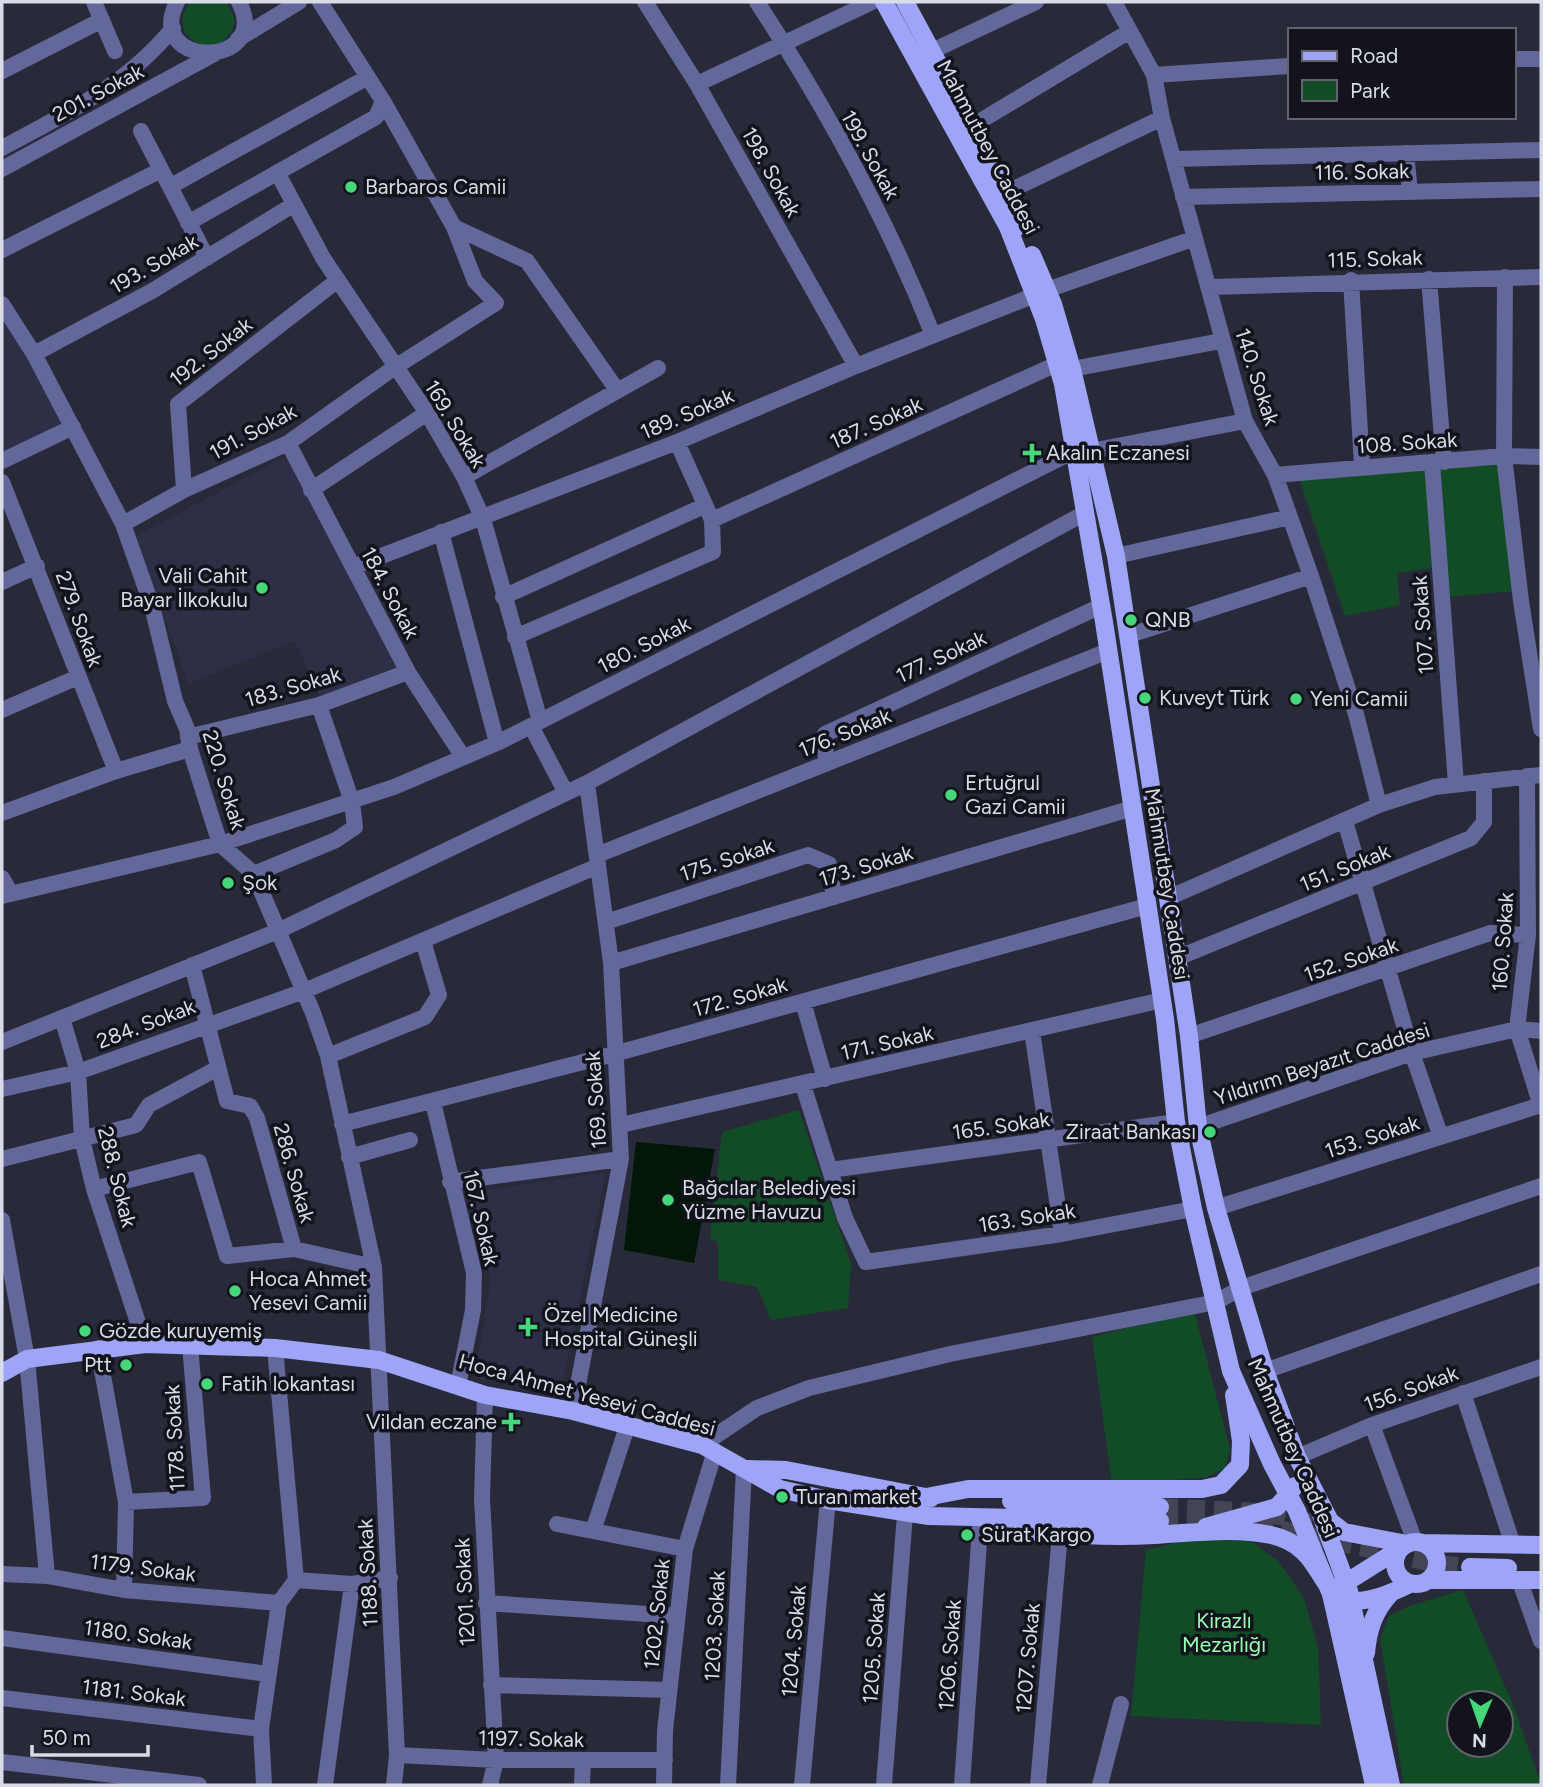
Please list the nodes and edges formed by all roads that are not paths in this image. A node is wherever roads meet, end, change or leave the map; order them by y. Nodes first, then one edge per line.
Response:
1 (94, 2) edge
2 (177, 2) edge
3 (239, 2) edge
4 (299, 2) edge
5 (320, 2) edge
6 (645, 2) edge
7 (757, 2) edge
8 (872, 2) edge
9 (884, 2) edge
10 (905, 2) edge
11 (1036, 2) edge
12 (1114, 2) edge
13 (102, 20) junction
14 (173, 29) junction
15 (1129, 31) junction
16 (238, 39) junction
17 (784, 43) junction
18 (116, 51) dead end
19 (930, 52) junction
20 (214, 54) junction
21 (1515, 59) edge
22 (1541, 59) edge
23 (1288, 66) edge
24 (2, 71) edge
25 (1154, 75) junction
26 (368, 77) junction
27 (697, 84) junction
28 (383, 101) junction
29 (1162, 118) junction
30 (972, 126) junction
31 (141, 131) dead end
32 (2, 148) edge
33 (1541, 150) edge
34 (1406, 153) junction
35 (1174, 159) junction
36 (2, 169) edge
37 (161, 170) junction
38 (278, 174) junction
39 (171, 186) junction
40 (1541, 189) edge
41 (1410, 192) junction
42 (1005, 193) junction
43 (1184, 197) junction
44 (293, 205) junction
45 (188, 223) junction
46 (454, 227) junction
47 (1195, 238) junction
48 (2, 250) edge
49 (207, 258) junction
50 (1541, 277) edge
51 (1505, 278) junction
52 (1429, 279) junction
53 (338, 280) junction
54 (1350, 280) junction
55 (1211, 287) junction
56 (1041, 292) junction
57 (2, 304) edge
58 (933, 335) junction
59 (1220, 341) junction
60 (34, 354) junction
61 (395, 366) junction
62 (856, 366) junction
63 (1065, 366) junction
64 (658, 368) dead end
65 (617, 390) junction
66 (427, 413) junction
67 (1245, 421) junction
68 (73, 427) junction
69 (677, 442) junction
70 (288, 443) junction
71 (1083, 451) junction
72 (1504, 456) junction
73 (1541, 457) edge
74 (2, 461) edge
75 (1438, 462) junction
76 (1362, 466) junction
77 (1275, 475) junction
78 (464, 477) junction
79 (2, 482) edge
80 (184, 490) junction
81 (311, 490) junction
82 (708, 513) junction
83 (1085, 513) junction
84 (1290, 517) junction
85 (483, 519) junction
86 (123, 524) junction
87 (441, 532) junction
88 (1116, 556) junction
89 (37, 566) junction
90 (353, 567) junction
91 (1311, 576) junction
92 (2, 582) edge
93 (503, 597) junction
94 (1101, 607) junction
95 (1130, 635) junction
96 (515, 637) junction
97 (1108, 651) junction
98 (408, 672) junction
99 (78, 677) junction
100 (319, 705) junction
101 (2, 710) edge
102 (536, 723) junction
103 (1541, 730) edge
104 (189, 743) junction
105 (497, 743) junction
106 (463, 757) junction
107 (826, 764) junction
108 (116, 771) junction
109 (1534, 775) edge
110 (1484, 781) junction
111 (587, 783) junction
112 (1456, 784) junction
113 (566, 793) junction
114 (352, 802) junction
115 (1379, 805) junction
116 (1133, 808) junction
117 (2, 813) edge
118 (1345, 821) junction
119 (220, 844) junction
120 (597, 861) junction
121 (254, 874) junction
122 (2, 878) edge
123 (1364, 883) junction
124 (6, 895) edge
125 (834, 897) junction
126 (1168, 898) junction
127 (1147, 906) junction
128 (606, 922) junction
129 (278, 931) junction
130 (1528, 935) junction
131 (423, 941) junction
132 (1177, 958) junction
133 (611, 963) junction
134 (192, 964) junction
135 (1390, 969) junction
136 (304, 991) junction
137 (1162, 1000) junction
138 (803, 1002) junction
139 (62, 1018) junction
140 (207, 1024) junction
141 (1517, 1029) junction
142 (1032, 1031) junction
143 (1541, 1031) edge
144 (1189, 1036) junction
145 (2, 1042) edge
146 (1412, 1052) junction
147 (614, 1054) junction
148 (328, 1056) junction
149 (218, 1068) junction
150 (78, 1072) junction
151 (825, 1079) junction
152 (803, 1085) junction
153 (2, 1089) edge
154 (433, 1102) junction
155 (1541, 1106) edge
156 (1176, 1122) junction
157 (341, 1124) junction
158 (621, 1125) junction
159 (1198, 1127) junction
160 (1441, 1137) junction
161 (82, 1139) junction
162 (410, 1140) dead end
163 (1048, 1141) junction
164 (349, 1157) junction
165 (2, 1158) edge
166 (621, 1159) junction
167 (830, 1170) junction
168 (450, 1182) junction
169 (1541, 1186) edge
170 (94, 1189) junction
171 (1216, 1208) junction
172 (1193, 1209) junction
173 (2, 1220) edge
174 (1062, 1234) junction
175 (294, 1249) junction
176 (374, 1267) junction
177 (1541, 1274) edge
178 (1241, 1288) junction
179 (1216, 1302) junction
180 (145, 1344) junction
181 (190, 1345) junction
182 (98, 1348) junction
183 (275, 1348) junction
184 (27, 1359) junction
185 (379, 1360) junction
186 (1541, 1367) edge
187 (1231, 1371) junction
188 (1265, 1371) junction
189 (2, 1373) edge
190 (458, 1386) junction
191 (1463, 1392) junction
192 (485, 1395) junction
193 (573, 1411) junction
194 (1372, 1424) junction
195 (627, 1427) junction
196 (709, 1448) junction
197 (1297, 1457) junction
198 (744, 1469) junction
199 (1309, 1483) junction
200 (1289, 1495) junction
201 (922, 1498) junction
202 (828, 1500) junction
203 (126, 1502) junction
204 (905, 1514) junction
205 (929, 1516) junction
206 (557, 1524) dead end
207 (981, 1528) junction
208 (593, 1531) junction
209 (1193, 1531) junction
210 (1060, 1534) junction
211 (1411, 1544) junction
212 (1513, 1545) junction
213 (1541, 1545) edge
214 (685, 1549) junction
215 (1541, 1553) edge
216 (1541, 1569) edge
217 (2, 1574) edge
218 (47, 1576) junction
219 (390, 1578) junction
220 (1519, 1579) junction
221 (296, 1580) junction
222 (1430, 1580) junction
223 (1541, 1580) edge
224 (1345, 1581) junction
225 (352, 1584) junction
226 (1410, 1584) junction
227 (124, 1590) junction
228 (1331, 1594) junction
229 (1390, 1594) junction
230 (486, 1602) junction
231 (1351, 1602) junction
232 (279, 1604) junction
233 (677, 1616) junction
234 (2, 1638) edge
235 (1541, 1641) edge
236 (268, 1674) junction
237 (1364, 1674) junction
238 (491, 1685) junction
239 (669, 1690) junction
240 (2, 1698) edge
241 (1121, 1704) dead end
242 (261, 1729) junction
243 (397, 1755) junction
244 (496, 1760) junction
245 (583, 1760) junction
246 (665, 1760) junction
247 (2, 1762) edge
248 (199, 1785) edge
249 (264, 1785) edge
250 (325, 1785) edge
251 (394, 1785) edge
252 (490, 1785) edge
253 (582, 1785) edge
254 (664, 1785) edge
255 (728, 1785) edge
256 (802, 1785) edge
257 (884, 1785) edge
258 (962, 1785) edge
259 (1038, 1785) edge
260 (1100, 1785) edge
261 (1374, 1785) edge
262 (1391, 1785) edge

1 - 13 street
2 - 14 street
3 - 16 street
4 - 16 street, 201. Sokak
5 - 26 street
6 - 27 street, 198. Sokak
7 - 17 street, 199. Sokak
8 - 17 street
9 - 56 main road, Mahmutbey Caddesi
10 - 19 main road, Mahmutbey Caddesi
11 - 19 street
12 - 15 street, 140. Sokak
13 - 18 street
13 - 24 street
14 - 20 street
14 - 32 street, 201. Sokak
15 - 25 street, 140. Sokak
15 - 30 street
16 - 20 street, 201. Sokak
17 - 27 street
17 - 58 street, 199. Sokak
19 - 30 main road, Mahmutbey Caddesi
20 - 36 street, 201. Sokak
21 - 22 street
23 - 25 street
25 - 29 street, 140. Sokak
26 - 28 street
26 - 39 street
27 - 62 street, 198. Sokak
28 - 38 street
28 - 46 street
29 - 35 street, 140. Sokak
29 - 42 street
30 - 42 main road, Mahmutbey Caddesi
31 - 37 street
33 - 34 street
34 - 35 street
34 - 41 street
35 - 43 street, 140. Sokak
37 - 39 street
37 - 48 street
38 - 44 street, 169. Sokak
38 - 45 street
39 - 45 street
40 - 41 street, 116. Sokak
41 - 43 street, 116. Sokak
42 - 56 main road, Mahmutbey Caddesi
43 - 47 street, 140. Sokak
44 - 49 street, 193. Sokak
44 - 53 street, 169. Sokak
45 - 49 street
46 - 61 street, 191. Sokak
46 - 65 street
47 - 55 street, 140. Sokak
47 - 56 street, 189. Sokak
49 - 60 street, 193. Sokak
50 - 51 street, 115. Sokak
51 - 52 street, 115. Sokak
51 - 72 street
52 - 54 street, 115. Sokak
52 - 75 street, 107. Sokak
53 - 61 street, 169. Sokak
53 - 80 street, 192. Sokak
54 - 55 street, 115. Sokak
54 - 76 street
55 - 59 street, 140. Sokak
56 - 58 street, 189. Sokak
56 - 63 main road, Mahmutbey Caddesi
57 - 60 street, 220. Sokak
58 - 62 street, 189. Sokak
59 - 63 street, 187. Sokak
59 - 67 street, 140. Sokak
60 - 68 street, 220. Sokak
61 - 66 street, 169. Sokak
61 - 70 street, 191. Sokak
62 - 69 street, 189. Sokak
63 - 71 main road, Mahmutbey Caddesi
63 - 82 street, 187. Sokak
64 - 65 street
65 - 78 street
66 - 78 street, 169. Sokak
66 - 81 street
67 - 71 street, 180. Sokak
67 - 77 street, 140. Sokak
68 - 74 street
68 - 86 street, 220. Sokak
69 - 82 street
69 - 85 street, 189. Sokak
70 - 80 street, 191. Sokak
70 - 81 street, 184. Sokak
71 - 83 main road, Mahmutbey Caddesi
71 - 88 main road, Mahmutbey Caddesi
71 - 102 street, 180. Sokak
72 - 73 street, 108. Sokak
72 - 75 street, 108. Sokak
72 - 103 street
75 - 76 street, 108. Sokak
75 - 112 street, 107. Sokak
76 - 77 street, 108. Sokak
77 - 84 street, 140. Sokak
78 - 85 street, 169. Sokak
79 - 89 street, 279. Sokak
80 - 86 street, 191. Sokak
81 - 90 street, 184. Sokak
82 - 93 street, 187. Sokak
82 - 96 street
83 - 94 main road, Mahmutbey Caddesi
83 - 111 street
84 - 88 street
84 - 91 street, 140. Sokak
85 - 87 street, 189. Sokak
85 - 93 street, 169. Sokak
86 - 104 street, 220. Sokak
87 - 90 street, 189. Sokak
87 - 105 street
88 - 95 main road, Mahmutbey Caddesi
89 - 92 street
89 - 99 street, 279. Sokak
90 - 98 street, 184. Sokak
91 - 95 street
91 - 115 street, 140. Sokak
93 - 96 street, 169. Sokak
94 - 97 main road, Mahmutbey Caddesi
94 - 107 street, 177. Sokak
95 - 126 main road, Mahmutbey Caddesi
96 - 102 street, 169. Sokak
97 - 107 street, 176. Sokak
97 - 116 main road, Mahmutbey Caddesi
98 - 100 street, 183. Sokak
98 - 106 street, 184. Sokak
99 - 101 street
99 - 108 street, 279. Sokak
100 - 104 street, 183. Sokak
100 - 114 street
102 - 105 street, 180. Sokak
102 - 113 street, 169. Sokak
104 - 108 street, 183. Sokak
104 - 119 street, 220. Sokak
105 - 106 street, 180. Sokak
106 - 114 street, 180. Sokak
107 - 120 street, 176. Sokak
108 - 117 street, 183. Sokak
109 - 110 street
109 - 130 street, 160. Sokak
110 - 112 street
110 - 123 street, 151. Sokak
111 - 113 street
111 - 120 street, 169. Sokak
112 - 115 street
113 - 129 street
114 - 119 street, 180. Sokak
114 - 121 street
115 - 118 street
116 - 125 street, 173. Sokak
116 - 127 main road, Mahmutbey Caddesi
118 - 123 street
118 - 126 street
119 - 121 street, 220. Sokak
119 - 124 street, 180. Sokak
120 - 128 street, 169. Sokak
120 - 131 street, 176. Sokak
121 - 129 street, 220. Sokak
122 - 124 street
123 - 132 street, 151. Sokak
123 - 135 street
125 - 128 street, 175. Sokak
125 - 133 street, 173. Sokak
126 - 132 main road, Mahmutbey Caddesi
127 - 137 main road, Mahmutbey Caddesi
127 - 138 street, 172. Sokak
128 - 133 street, 169. Sokak
129 - 134 street
129 - 136 street, 220. Sokak
130 - 135 street, 152. Sokak
130 - 141 street, 160. Sokak
131 - 136 street, 176. Sokak
131 - 148 street
132 - 144 main road, Mahmutbey Caddesi
133 - 147 street, 169. Sokak
134 - 139 street
134 - 140 street, 286. Sokak
135 - 144 street, 152. Sokak
135 - 146 street
136 - 140 street, 284. Sokak
136 - 148 street, 220. Sokak
137 - 142 street, 171. Sokak
137 - 156 main road, Mahmutbey Caddesi
138 - 147 street, 172. Sokak
138 - 151 street
139 - 145 street
139 - 150 street, 288. Sokak
140 - 149 street, 286. Sokak
140 - 150 street, 284. Sokak
141 - 143 street, Yıldırım Beyazıt Caddesi
141 - 146 street, Yıldırım Beyazıt Caddesi
141 - 155 street, 160. Sokak
142 - 151 street, 171. Sokak
142 - 163 street
144 - 159 main road, Mahmutbey Caddesi
146 - 159 street, Yıldırım Beyazıt Caddesi
146 - 160 street
147 - 154 street, 172. Sokak
147 - 158 street, 169. Sokak
148 - 157 street, 220. Sokak
149 - 161 street
149 - 175 street, 286. Sokak
150 - 153 street, 284. Sokak
150 - 161 street, 288. Sokak
151 - 152 street, 171. Sokak
152 - 158 street, 171. Sokak
152 - 167 street
154 - 157 street, 172. Sokak
154 - 168 street, 167. Sokak
155 - 160 street, 153. Sokak
156 - 163 street, 165. Sokak
156 - 172 main road, Mahmutbey Caddesi
157 - 164 street, 220. Sokak
158 - 166 street, 169. Sokak
159 - 171 main road, Mahmutbey Caddesi
160 - 171 street, 153. Sokak
161 - 165 street
161 - 170 street, 288. Sokak
162 - 164 street
163 - 167 street, 165. Sokak
163 - 174 street
164 - 176 street, 220. Sokak
166 - 168 street
166 - 193 street, 169. Sokak
167 - 174 street, 163. Sokak
168 - 190 street, 167. Sokak
169 - 178 street
170 - 175 street
170 - 180 street, 288. Sokak
171 - 178 main road, Mahmutbey Caddesi
172 - 174 street, 163. Sokak
172 - 179 main road, Mahmutbey Caddesi
173 - 184 street
175 - 176 street
176 - 185 street, 220. Sokak
177 - 188 street
178 - 179 street
178 - 188 main road, Mahmutbey Caddesi
179 - 187 main road, Mahmutbey Caddesi
179 - 196 street
180 - 181 main road, Hoca Ahmet Yesevi Caddesi
180 - 182 main road, Hoca Ahmet Yesevi Caddesi
181 - 183 main road, Hoca Ahmet Yesevi Caddesi
181 - 203 street, 1178. Sokak
182 - 184 main road, Hoca Ahmet Yesevi Caddesi
182 - 203 street
183 - 185 main road, Hoca Ahmet Yesevi Caddesi
183 - 221 street
184 - 189 main road, Hoca Ahmet Yesevi Caddesi
184 - 218 street
185 - 190 main road, Hoca Ahmet Yesevi Caddesi
185 - 219 street, 1188. Sokak
186 - 191 street, 156. Sokak
187 - 200 main road, Mahmutbey Caddesi
187 - 201 main road
188 - 197 main road, Mahmutbey Caddesi
190 - 192 main road, Hoca Ahmet Yesevi Caddesi
191 - 194 street, 156. Sokak
191 - 212 street
192 - 193 main road, Hoca Ahmet Yesevi Caddesi
192 - 230 street, 1201. Sokak
193 - 195 main road, Hoca Ahmet Yesevi Caddesi
194 - 197 street, 156. Sokak
194 - 211 street
195 - 196 main road, Hoca Ahmet Yesevi Caddesi
195 - 208 street
196 - 198 main road, Hoca Ahmet Yesevi Caddesi
196 - 214 street, 1202. Sokak
197 - 199 main road, Mahmutbey Caddesi
197 - 200 main road
198 - 201 main road
198 - 202 main road, Hoca Ahmet Yesevi Caddesi
198 - 255 street, 1203. Sokak
199 - 211 main road
199 - 224 main road, Mahmutbey Caddesi
200 - 209 main road
200 - 228 main road, Mahmutbey Caddesi
201 - 205 main road
202 - 204 main road, Hoca Ahmet Yesevi Caddesi
202 - 256 street, 1204. Sokak
203 - 227 street
204 - 205 main road, Hoca Ahmet Yesevi Caddesi
204 - 257 street, 1205. Sokak
205 - 207 main road
206 - 208 street
207 - 210 main road
207 - 258 street, 1206. Sokak
208 - 214 street
209 - 210 main road
209 - 228 main road
210 - 259 street, 1207. Sokak
211 - 212 main road
211 - 222 main road
211 - 224 main road
211 - 226 main road
212 - 213 main road
214 - 233 street, 1202. Sokak
215 - 216 main road
217 - 218 street, 1179. Sokak
218 - 227 street, 1179. Sokak
219 - 225 street
219 - 243 street, 1188. Sokak
220 - 222 main road
220 - 223 main road
220 - 235 street
221 - 225 street
221 - 232 street
222 - 226 main road
224 - 228 main road
224 - 231 main road, Mahmutbey Caddesi
225 - 250 street
226 - 229 main road
227 - 232 street, 1179. Sokak
228 - 231 main road
228 - 261 main road, Mahmutbey Caddesi
229 - 231 main road
229 - 237 main road
230 - 233 street
230 - 238 street, 1201. Sokak
231 - 237 main road, Mahmutbey Caddesi
232 - 236 street
233 - 239 street, 1202. Sokak
234 - 236 street, 1180. Sokak
236 - 242 street
237 - 262 main road, Mahmutbey Caddesi
238 - 239 street
238 - 244 street, 1201. Sokak
239 - 246 street, 1202. Sokak
240 - 242 street, 1181. Sokak
241 - 260 street
242 - 249 street
243 - 244 street, 1197. Sokak
243 - 251 street, 1188. Sokak
244 - 245 street, 1197. Sokak
244 - 252 street, 1201. Sokak
245 - 246 street, 1197. Sokak
245 - 253 street
246 - 254 street, 1202. Sokak
247 - 248 street

